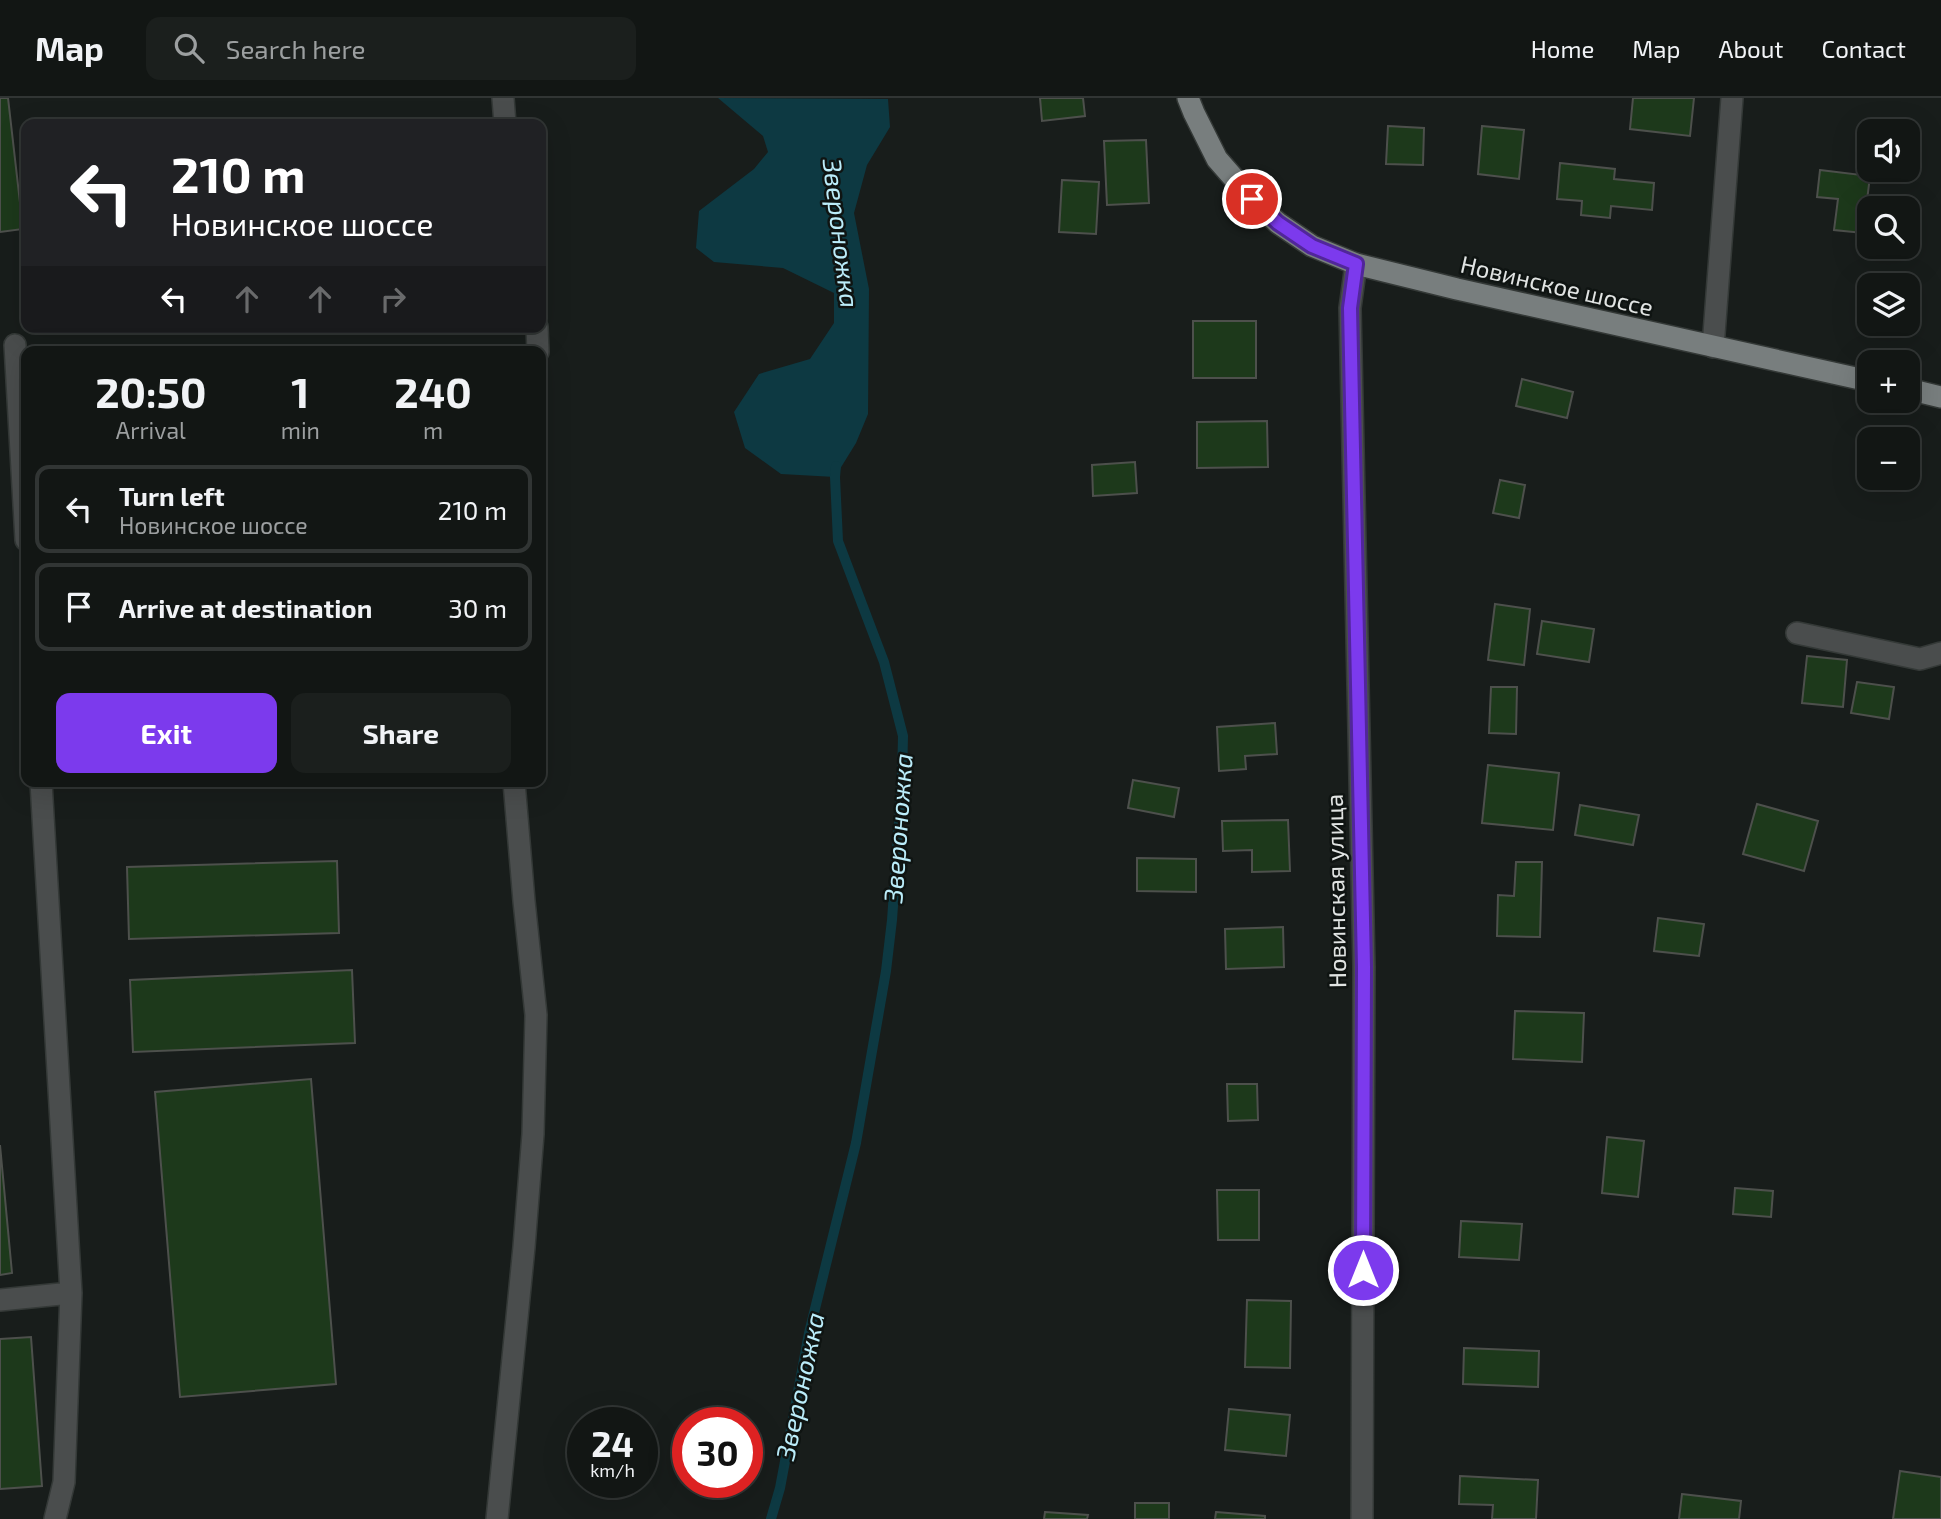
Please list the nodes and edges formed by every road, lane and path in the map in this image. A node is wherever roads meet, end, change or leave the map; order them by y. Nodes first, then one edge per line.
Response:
1 (503, 98) edge
2 (1188, 98) edge
3 (1732, 98) edge
4 (505, 119) edge
5 (1356, 264) junction
6 (15, 345) dead end
7 (1713, 347) junction
8 (1857, 378) edge
9 (1920, 392) edge
10 (1941, 397) edge
11 (21, 451) edge
12 (1797, 634) dead end
13 (1941, 653) edge
14 (41, 787) edge
15 (514, 787) edge
16 (71, 1293) junction
17 (0, 1300) edge
18 (55, 1519) edge
19 (497, 1519) edge
20 (1362, 1519) edge

1 - 4 street
2 - 5 main road, Новинское шоссе
3 - 7 street
5 - 7 main road, Новинское шоссе
5 - 20 street, Новинская улица
6 - 11 street
7 - 8 main road, Новинское шоссе
9 - 10 main road
12 - 13 street
14 - 16 street
15 - 19 street
16 - 17 street
16 - 18 street

